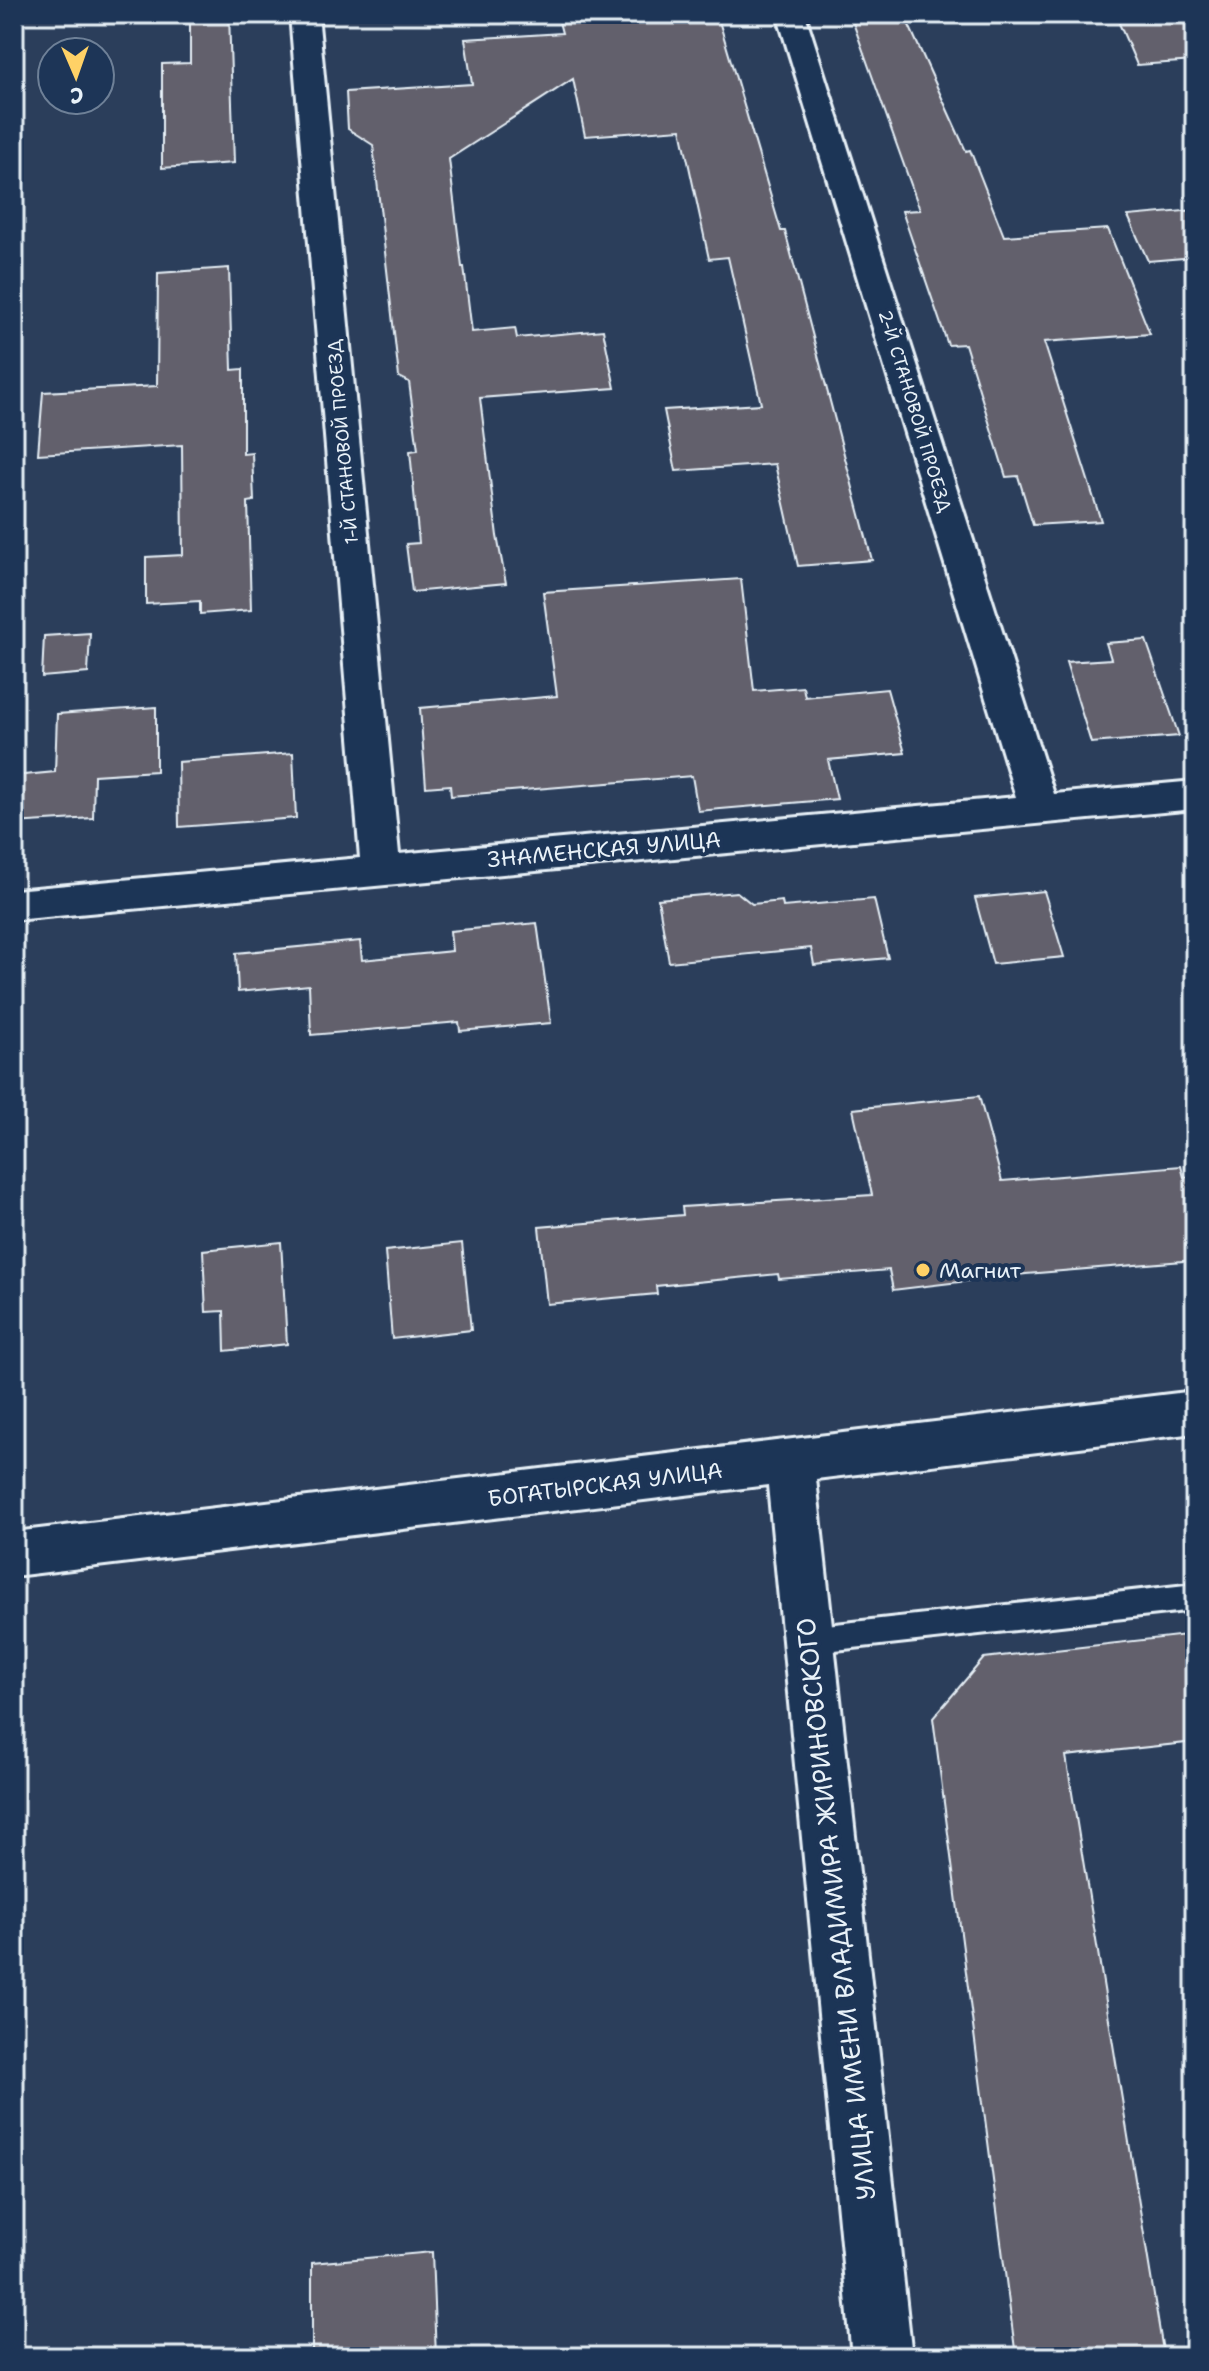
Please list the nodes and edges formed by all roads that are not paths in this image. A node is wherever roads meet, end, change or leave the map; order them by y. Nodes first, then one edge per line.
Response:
1 (304, 14) edge
2 (791, 14) edge
3 (1195, 795) edge
4 (1039, 809) junction
5 (381, 870) junction
6 (14, 905) edge
7 (1195, 1412) edge
8 (790, 1461) junction
9 (14, 1554) edge
10 (1195, 1597) edge
11 (808, 1640) junction
12 (882, 2357) edge

1 - 5 street, 1-Й СТАНОВОЙ ПРОЕЗД
2 - 4 street, 2-Й СТАНОВОЙ ПРОЕЗД
3 - 4 street, ЗНАМЕНСКАЯ УЛИЦА
4 - 5 street, ЗНАМЕНСКАЯ УЛИЦА
5 - 6 street, ЗНАМЕНСКАЯ УЛИЦА
7 - 8 street, БОГАТЫРСКАЯ УЛИЦА
8 - 9 street, БОГАТЫРСКАЯ УЛИЦА
8 - 11 street, УЛИЦА ИМЕНИ ВЛАДИМИРА ЖИРИНОВСКОГО
10 - 11 lane
11 - 12 street, УЛИЦА ИМЕНИ ВЛАДИМИРА ЖИРИНОВСКОГО

